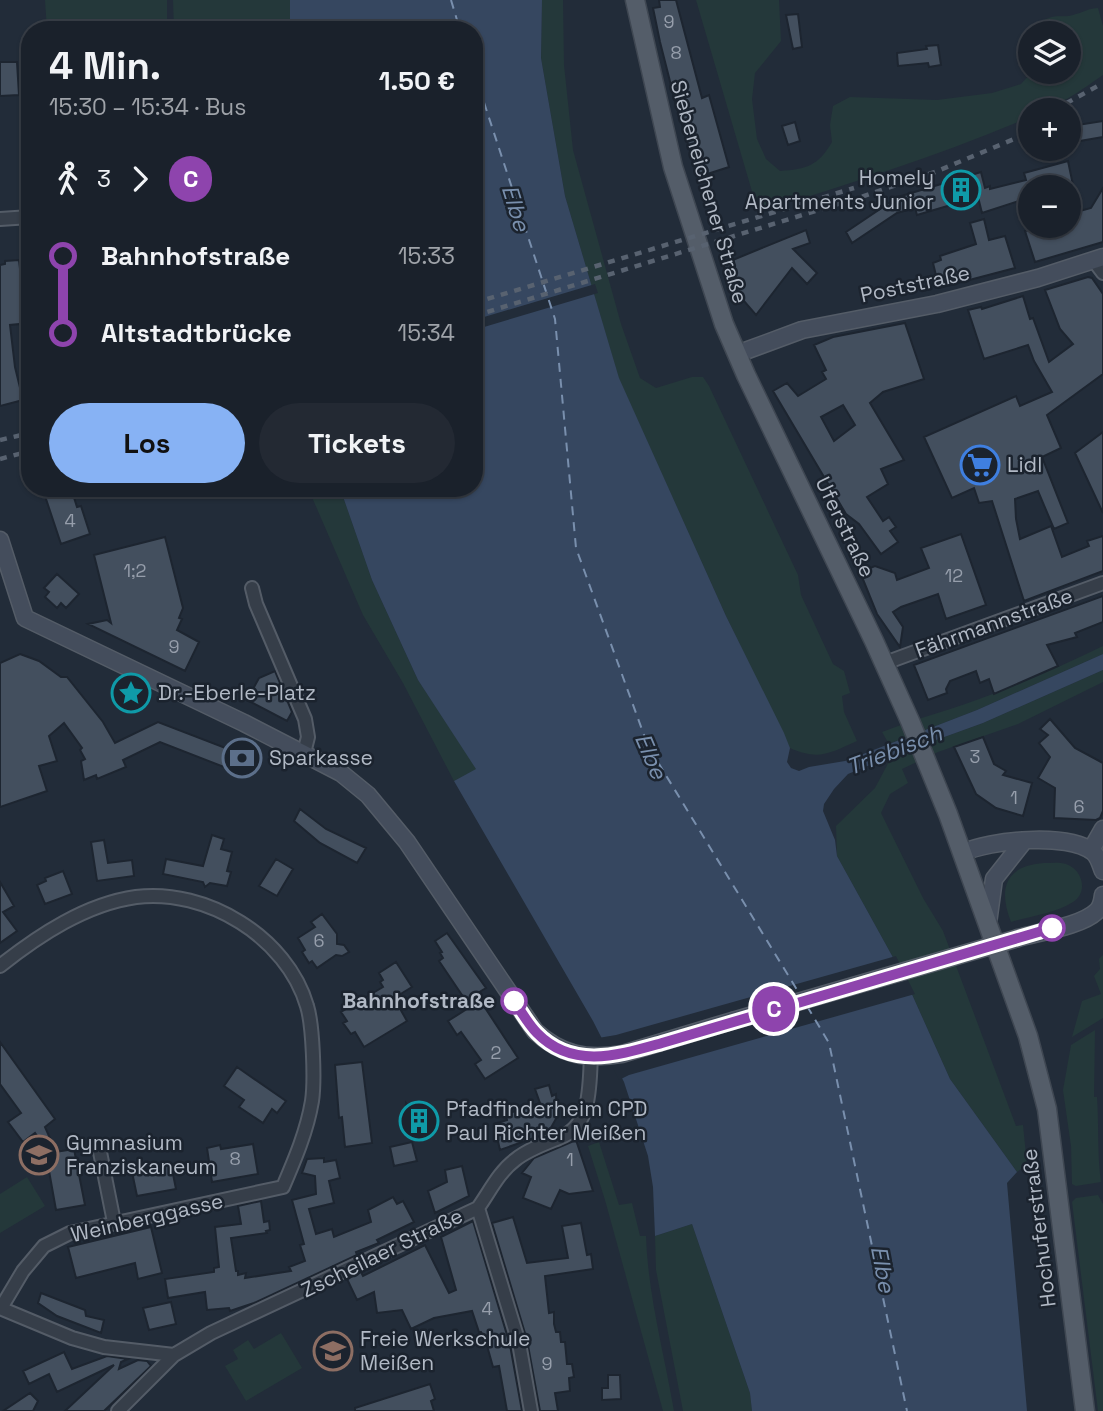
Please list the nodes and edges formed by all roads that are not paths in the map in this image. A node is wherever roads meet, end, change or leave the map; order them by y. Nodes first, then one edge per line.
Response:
1 (635, 0) edge
2 (21, 218) edge
3 (0, 219) edge
4 (1100, 264) edge
5 (737, 354) junction
6 (0, 540) edge
7 (1103, 583) edge
8 (252, 588) dead end
9 (885, 663) junction
10 (304, 753) junction
11 (1103, 828) edge
12 (1024, 841) junction
13 (1091, 850) junction
14 (962, 853) junction
15 (1103, 872) edge
16 (1103, 901) edge
17 (988, 923) junction
18 (0, 966) edge
19 (598, 1057) junction
20 (100, 1152) dead end
21 (478, 1208) junction
22 (114, 1222) junction
23 (1, 1308) edge
24 (174, 1355) junction
25 (118, 1411) edge
26 (531, 1411) edge
27 (1085, 1411) edge

1 - 5 main road, Siebeneichener Straße
2 - 3 street
4 - 5 main road, Poststraße
5 - 9 main road, Uferstraße
6 - 10 main road
7 - 9 street, Fährmannstraße
8 - 10 street
9 - 14 main road, Uferstraße
10 - 19 main road
11 - 13 main road
12 - 13 main road
12 - 14 main road
12 - 17 main road
13 - 15 main road
14 - 17 main road, Hochuferstraße
16 - 19 main road, bridge
17 - 27 main road, Hochuferstraße
18 - 22 street, Weinberggasse
19 - 21 street, Zscheilaer Straße
20 - 22 street
21 - 24 street, Zscheilaer Straße
21 - 26 street
22 - 23 street, Weinberggasse
23 - 24 street
24 - 25 street, Zscheilaer Straße

